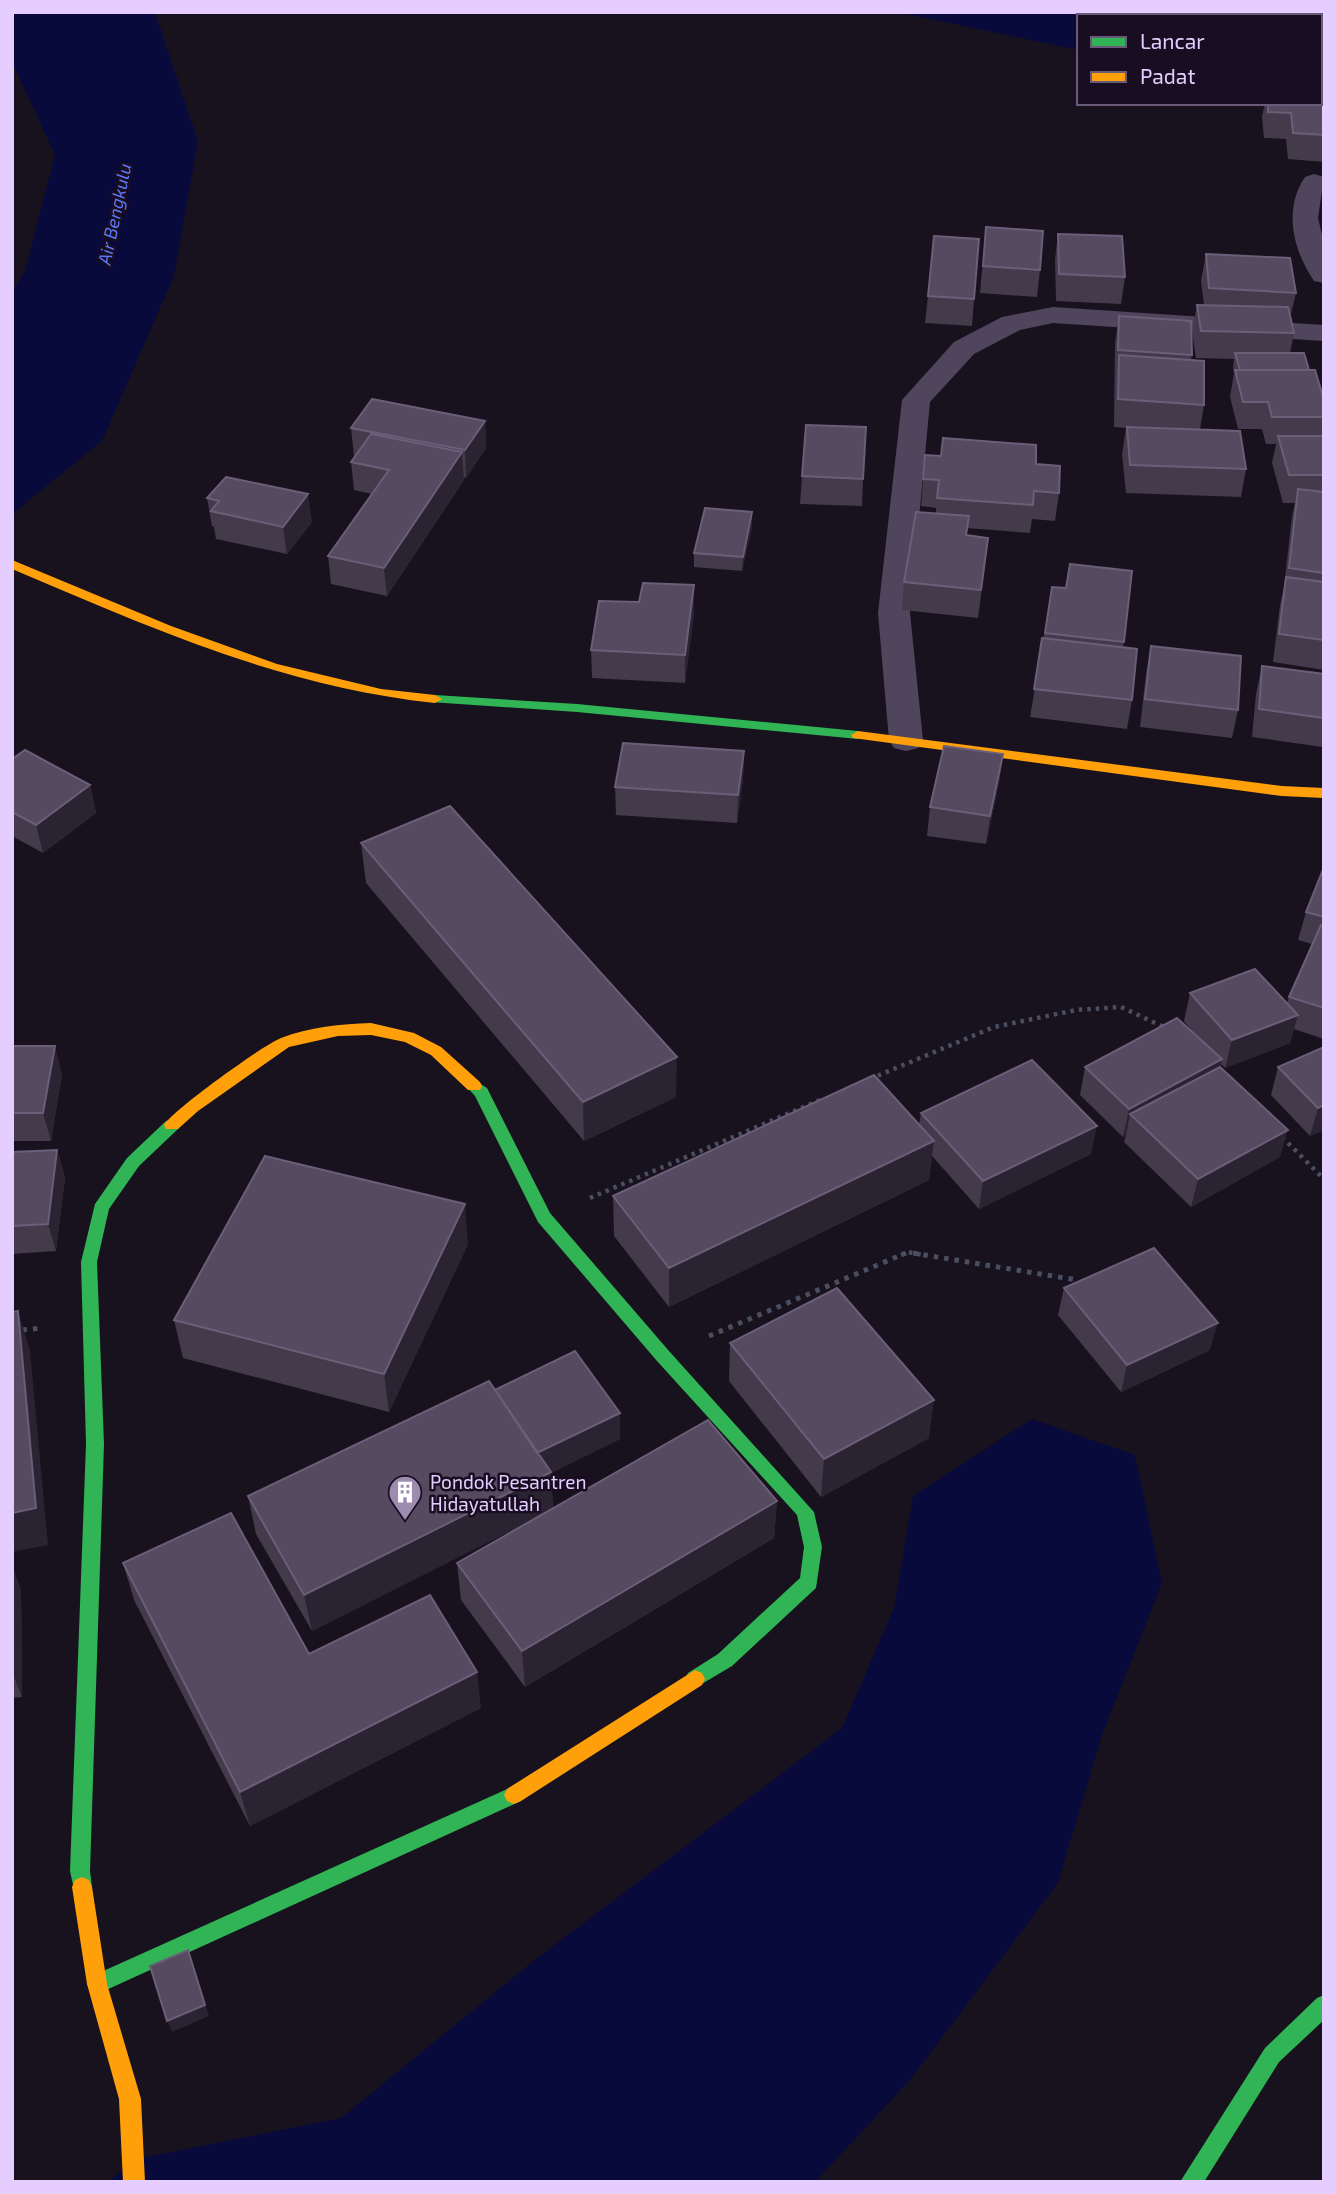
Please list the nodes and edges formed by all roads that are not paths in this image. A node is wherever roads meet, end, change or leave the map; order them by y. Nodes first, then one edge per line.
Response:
1 (1314, 181) dead end
2 (1324, 275) edge
3 (1324, 333) edge
4 (12, 564) edge
5 (906, 740) junction
6 (1282, 791) junction
7 (1324, 793) edge
8 (1324, 804) edge
9 (97, 1984) junction
10 (1324, 2005) edge
11 (134, 2182) edge
12 (1191, 2182) edge

1 - 2 street
3 - 5 street
4 - 5 main road
5 - 6 main road
6 - 7 main road
6 - 8 main road
9 - 9 main road
9 - 11 main road
10 - 12 main road

